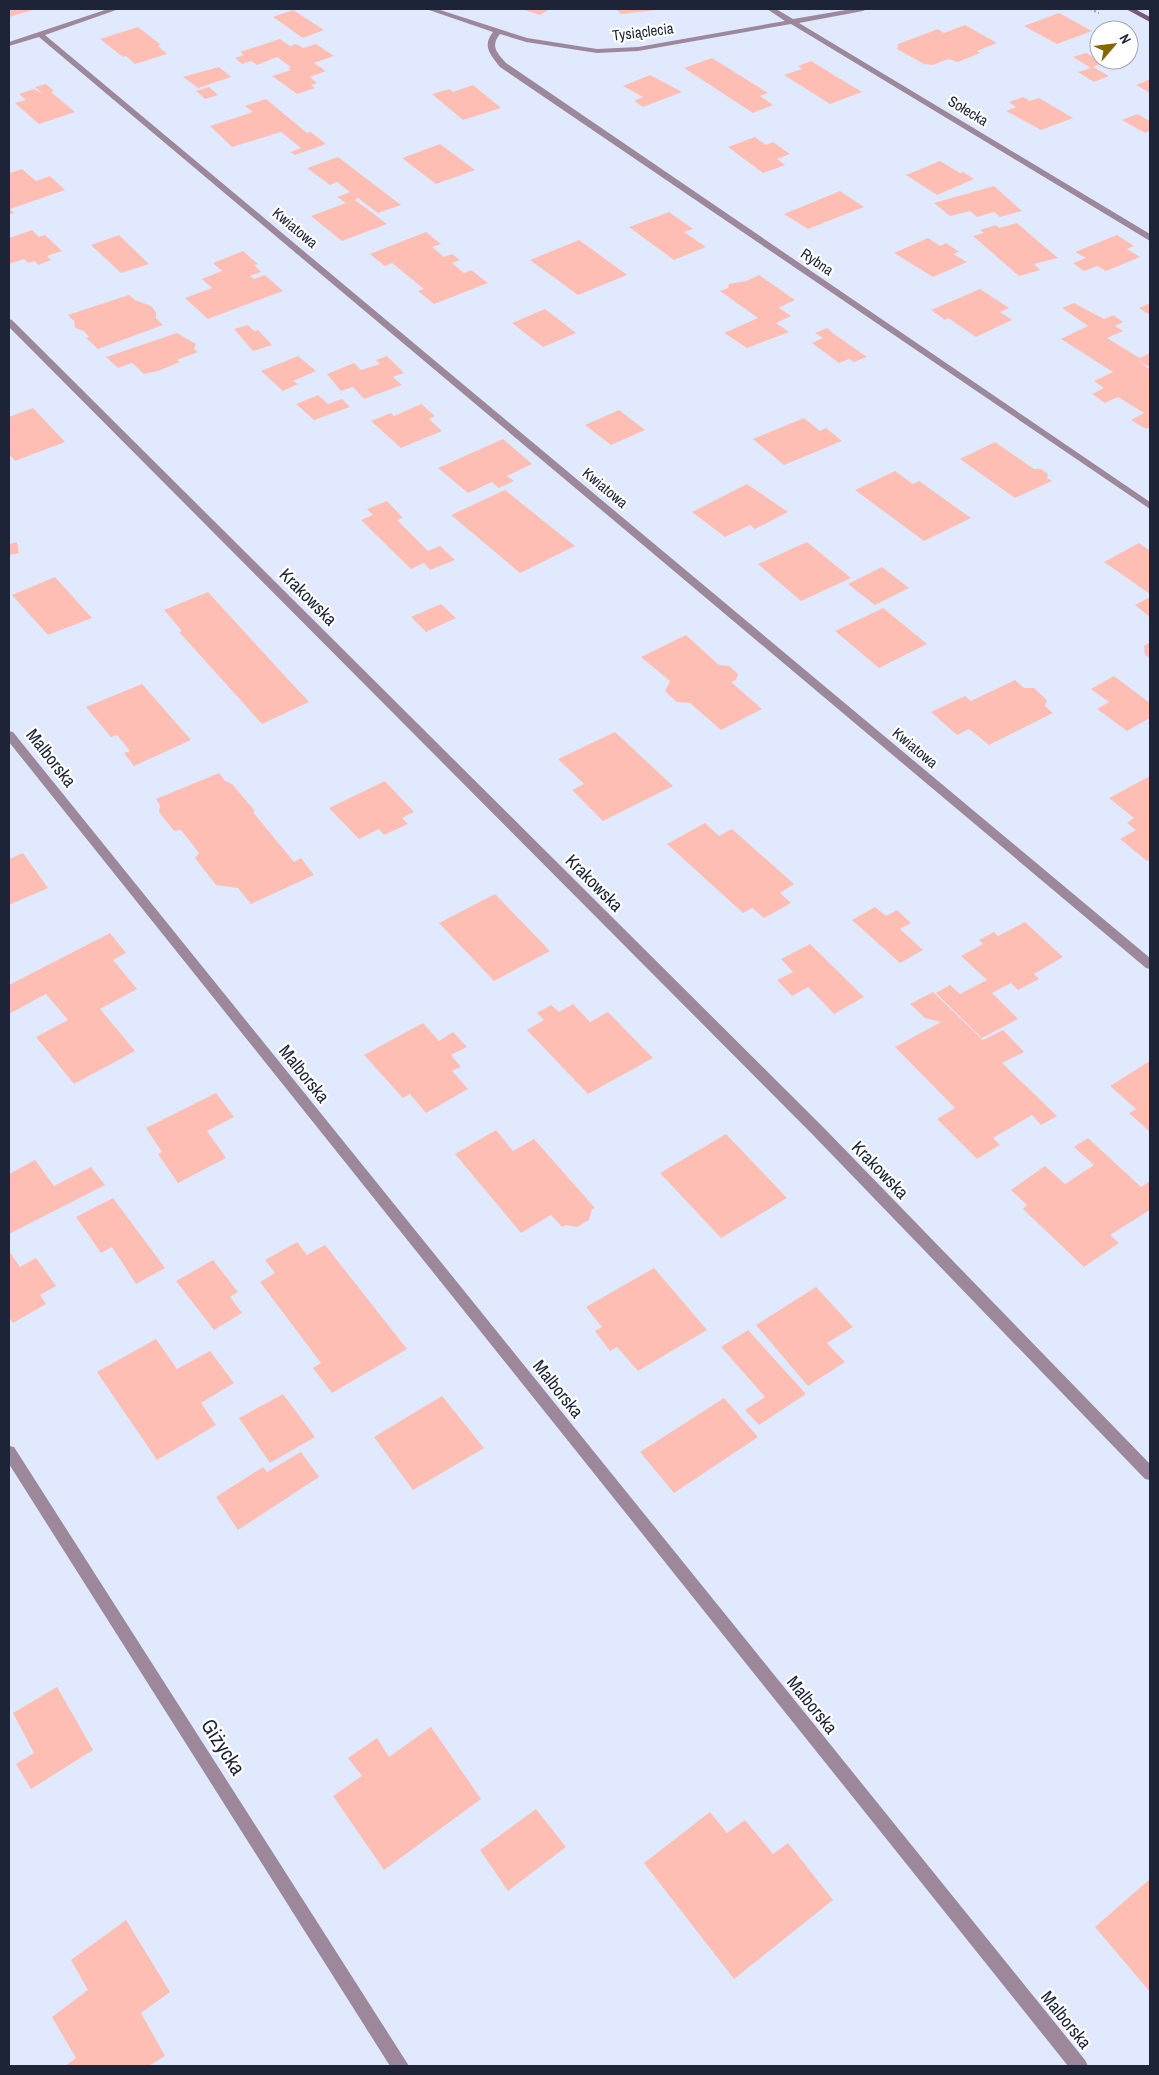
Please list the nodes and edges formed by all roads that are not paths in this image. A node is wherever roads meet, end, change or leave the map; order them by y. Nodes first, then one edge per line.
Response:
1 (115, 9) edge
2 (430, 9) edge
3 (770, 9) edge
4 (863, 9) edge
5 (1130, 9) edge
6 (1150, 20) edge
7 (793, 22) junction
8 (498, 31) junction
9 (40, 34) junction
10 (9, 44) edge
11 (1150, 238) edge
12 (9, 322) edge
13 (1150, 506) edge
14 (9, 735) edge
15 (1150, 965) edge
16 (9, 1452) edge
17 (1150, 1474) edge
18 (400, 2066) edge
19 (1079, 2066) edge

1 - 9 street
2 - 8 street, Tysiąclecia
3 - 7 street, Sołecka
4 - 7 street, Tysiąclecia
5 - 6 street
7 - 8 street, Tysiąclecia
7 - 11 street, Sołecka
8 - 13 street, Rybna
9 - 10 street
9 - 15 street, Kwiatowa
12 - 17 street, Krakowska
14 - 19 street, Malborska
16 - 18 street, Giżycka

